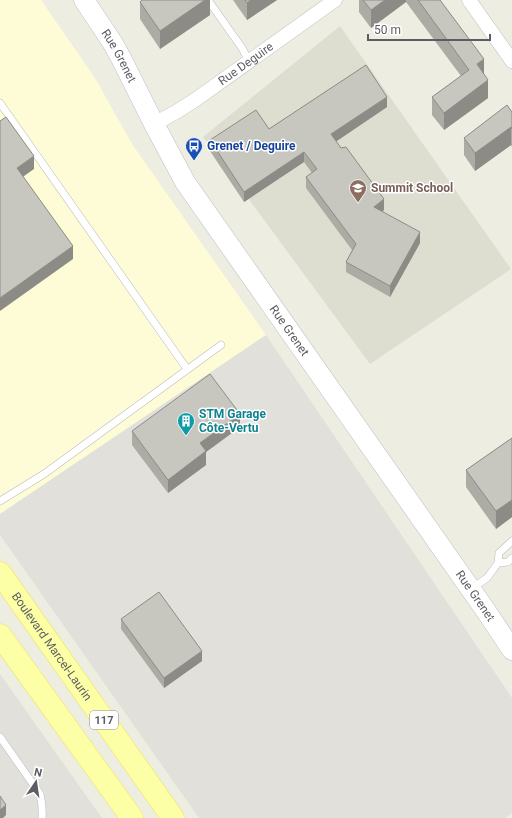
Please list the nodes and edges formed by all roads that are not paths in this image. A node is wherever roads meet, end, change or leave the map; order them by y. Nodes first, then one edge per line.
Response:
1 (84, 0) edge
2 (208, 0) edge
3 (469, 0) edge
4 (328, 2) edge
5 (250, 61) junction
6 (512, 61) edge
7 (0, 103) edge
8 (154, 124) junction
9 (221, 345) dead end
10 (187, 369) junction
11 (0, 502) edge
12 (512, 541) edge
13 (512, 558) edge
14 (498, 563) junction
15 (0, 573) edge
16 (471, 589) junction
17 (0, 635) edge
18 (512, 650) edge
19 (0, 737) edge
20 (42, 818) edge
21 (132, 818) edge
22 (173, 818) edge

1 - 8 street, Rue Grenet
2 - 5 lane
3 - 6 street
4 - 5 street, Rue Deguire
5 - 8 street, Rue Deguire
7 - 10 lane
8 - 16 street, Rue Grenet
9 - 10 lane
10 - 11 lane
12 - 14 lane
13 - 14 lane
14 - 16 lane
15 - 22 main road, Boulevard Marcel-Laurin / 117
16 - 18 street, Rue Grenet
17 - 21 main road
19 - 20 lane

